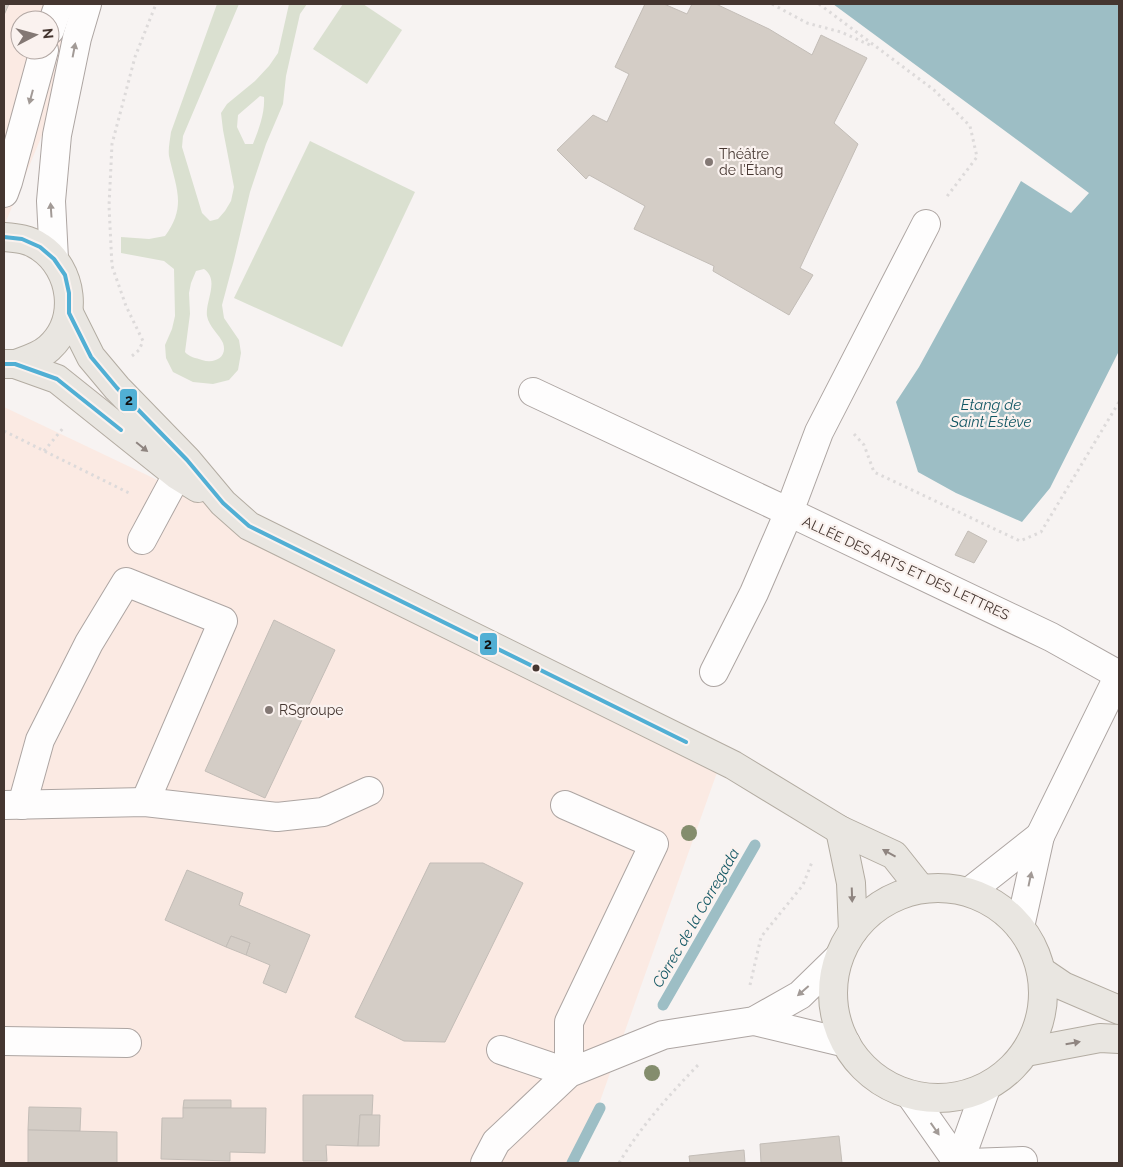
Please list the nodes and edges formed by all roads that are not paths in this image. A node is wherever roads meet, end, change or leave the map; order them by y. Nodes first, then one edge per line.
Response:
1 (87, 4) edge
2 (41, 60) edge
3 (4, 193) edge
4 (926, 224) road end
5 (4, 236) edge
6 (54, 259) junction
7 (68, 312) junction
8 (9, 364) edge
9 (533, 392) dead end
10 (177, 475) junction
11 (223, 503) junction
12 (789, 512) junction
13 (142, 540) dead end
14 (714, 672) dead end
15 (1119, 675) edge
16 (368, 790) dead end
17 (145, 802) junction
18 (13, 805) edge
19 (564, 805) dead end
20 (840, 830) junction
21 (1040, 836) junction
22 (921, 888) junction
23 (969, 892) junction
24 (1020, 927) junction
25 (853, 931) junction
26 (838, 958) junction
27 (1041, 971) junction
28 (1119, 1010) edge
29 (754, 1021) junction
30 (1119, 1039) edge
31 (4, 1042) edge
32 (127, 1043) dead end
33 (846, 1044) junction
34 (501, 1050) dead end
35 (1026, 1052) junction
36 (569, 1073) junction
37 (986, 1088) junction
38 (911, 1096) junction
39 (1024, 1161) dead end
40 (485, 1163) edge
41 (958, 1163) edge
42 (969, 1163) edge

6 -> 1 street
2 -> 3 street
4 - 12 street, ALLÉE DES ARTS ET DES LETTRES
5 - 6 main road
6 - 7 main road
7 - 8 main road
7 - 11 main road
8 -> 10 main road
9 - 12 street
10 - 11 main road
10 - 13 street
11 - 20 main road
12 - 14 street
12 - 15 street, ALLÉE DES ARTS ET DES LETTRES
15 - 21 street, ALLÉE DES ARTS ET DES LETTRES
16 - 17 street
17 - 18 street
17 - 18 street
19 - 36 street
22 -> 20 main road
20 -> 25 main road
21 - 23 street
24 -> 21 street
22 - 23 main road
22 - 25 main road
23 - 24 main road
24 - 27 main road
25 - 26 main road
26 -> 29 street
26 - 33 main road
27 - 28 main road
27 - 35 main road
29 - 33 street
29 - 36 street
35 -> 30 main road
31 - 32 street
33 - 38 main road
34 - 36 street
35 - 37 main road
36 - 40 street
37 - 38 main road
37 - 41 street
38 -> 41 street
39 - 42 street

